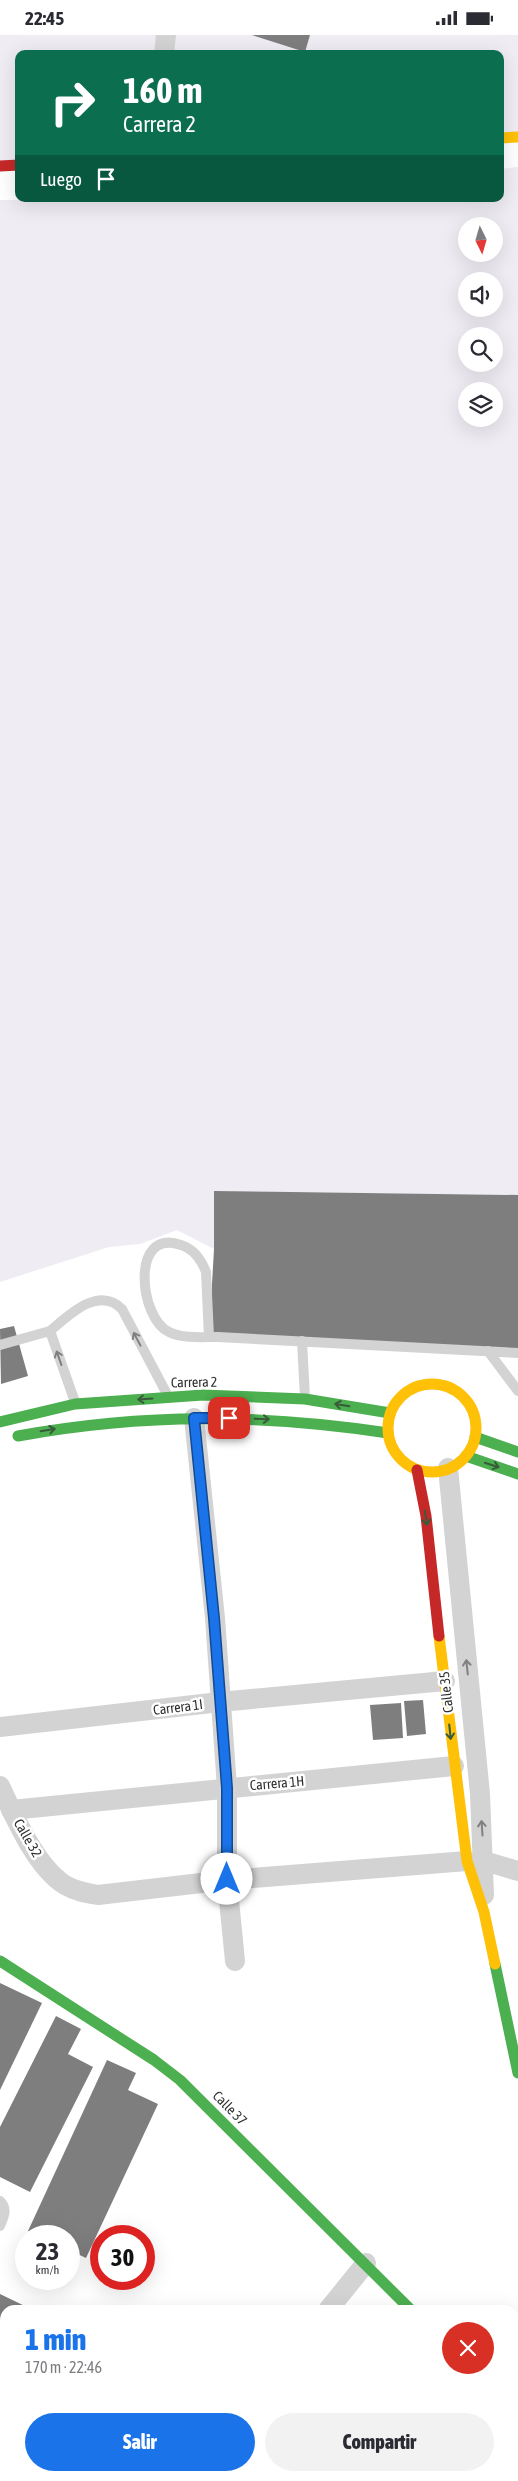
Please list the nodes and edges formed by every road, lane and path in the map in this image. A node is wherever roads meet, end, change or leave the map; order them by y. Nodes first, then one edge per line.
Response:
1 (166, 35) edge
2 (164, 50) edge
3 (518, 137) edge
4 (504, 138) edge
5 (15, 165) edge
6 (0, 166) edge
7 (50, 1331) junction
8 (209, 1337) junction
9 (302, 1341) junction
10 (0, 1345) edge
11 (488, 1351) junction
12 (518, 1353) edge
13 (518, 1391) edge
14 (168, 1397) junction
15 (306, 1399) junction
16 (75, 1405) junction
17 (390, 1413) junction
18 (194, 1418) junction
19 (0, 1422) edge
20 (388, 1433) junction
21 (475, 1437) junction
22 (4, 1439) dead end
23 (518, 1451) edge
24 (466, 1456) junction
25 (448, 1468) junction
26 (417, 1470) junction
27 (518, 1474) edge
28 (445, 1681) junction
29 (220, 1702) junction
30 (0, 1727) edge
31 (454, 1766) junction
32 (0, 1785) edge
33 (227, 1788) junction
34 (12, 1810) junction
35 (476, 1861) junction
36 (518, 1871) edge
37 (227, 1879) junction
38 (484, 1912) joint
39 (0, 1961) edge
40 (235, 1961) dead end
41 (518, 2073) edge
42 (0, 2201) edge
43 (0, 2226) edge
44 (366, 2263) junction
45 (332, 2305) edge
46 (406, 2305) edge

1 - 2 street
3 - 4 main road
5 - 6 main road
7 - 10 lane
14 -> 7 lane
16 -> 7 lane
8 - 8 lane
8 - 9 lane
9 - 11 lane
9 - 15 lane
11 - 12 lane
11 - 13 lane
14 - 15 main road, Carrera 2
14 -> 16 main road, Carrera 2
17 -> 15 main road, Carrera 2
16 - 19 main road, Carrera 2
17 - 20 main road
17 - 21 main road
18 -> 20 main road
22 -> 18 main road
18 - 29 street
20 - 26 main road
21 - 23 main road
21 - 24 main road
24 - 25 main road
24 -> 27 main road
25 - 26 main road
35 -> 25 street, Calle 35
26 -> 28 main road, Calle 35
28 - 29 street, Carrera 1I
28 -> 31 main road, Calle 35
29 - 30 street, Carrera 1I
29 - 33 street
31 - 33 street, Carrera 1H
31 - 35 main road, Calle 35
32 - 34 street, Calle 32
33 - 34 street, Carrera 1H
33 - 37 street
34 - 37 street, Calle 32
35 - 36 street
35 - 37 street
35 - 38 street, Calle 35
37 - 40 street
38 - 41 main road, Calle 35
39 - 44 main road, Calle 37
42 - 43 lane
44 - 45 street
44 - 46 main road, Calle 37

